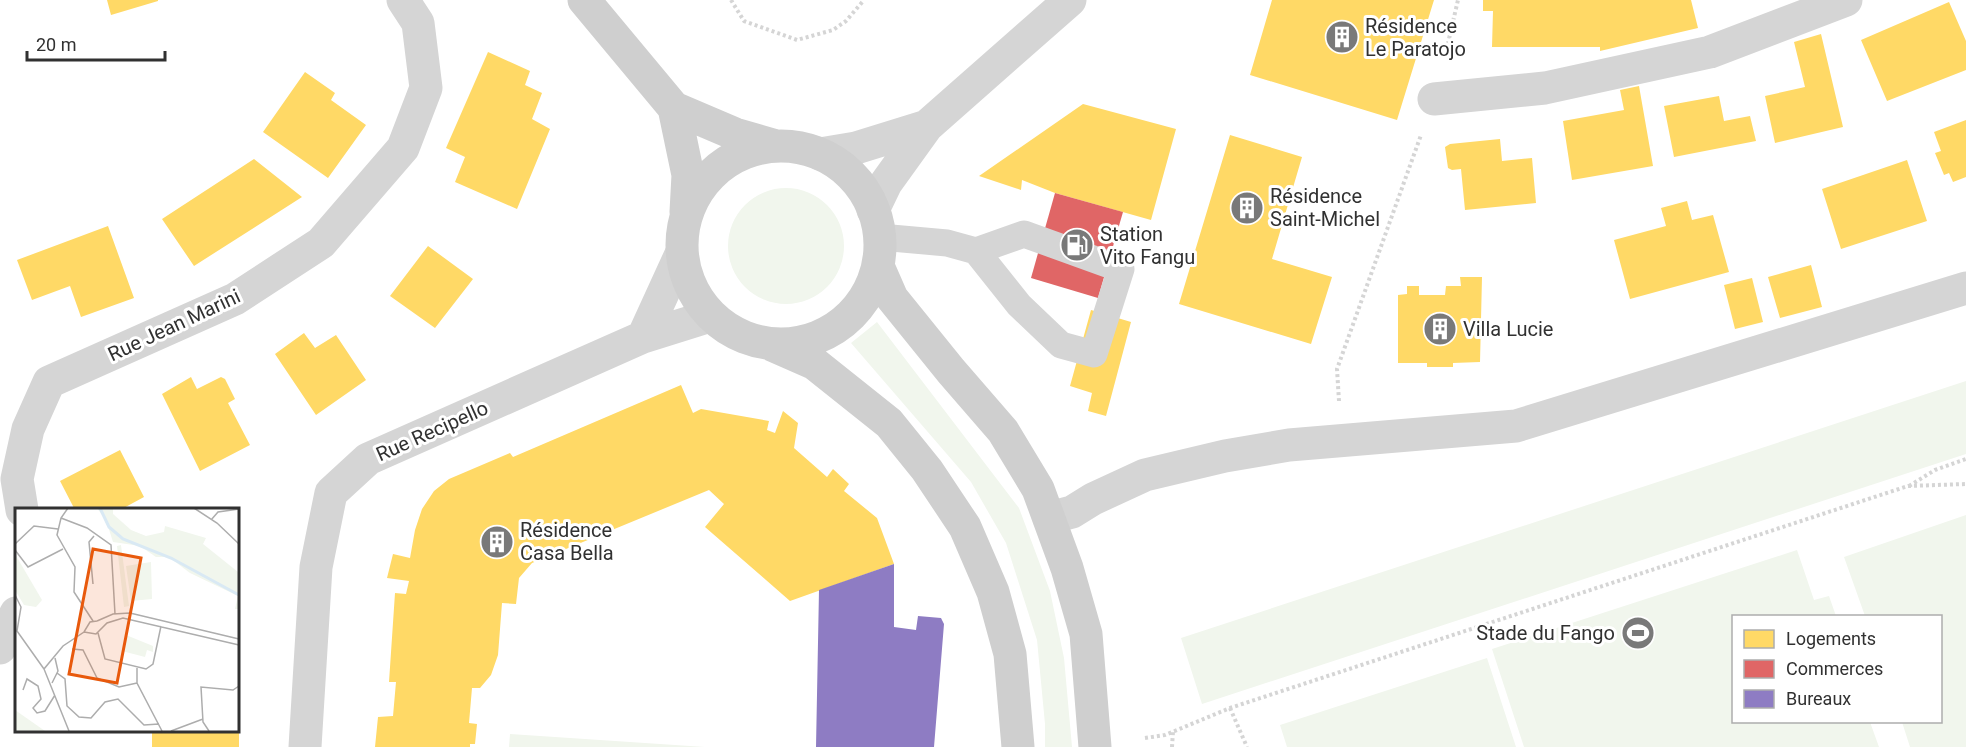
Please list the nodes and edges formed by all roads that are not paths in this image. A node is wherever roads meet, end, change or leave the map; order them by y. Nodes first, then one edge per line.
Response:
1 (403, 0) edge
2 (584, 0) edge
3 (1070, 0) edge
4 (1845, 0) edge
5 (1434, 99) road end
6 (674, 108) junction
7 (927, 126) junction
8 (773, 146) junction
9 (820, 154) junction
10 (686, 216) junction
11 (877, 238) junction
12 (976, 251) junction
13 (681, 254) junction
14 (1966, 288) edge
15 (710, 316) junction
16 (644, 337) junction
17 (770, 344) junction
18 (22, 508) edge
19 (1049, 518) junction
20 (15, 615) edge
21 (0, 648) edge
22 (305, 747) edge
23 (1018, 747) edge
24 (1095, 747) edge

1 - 18 street, Rue Jean Marini
2 - 6 main road
3 - 7 street
4 - 5 street
6 - 8 main road
6 - 10 main road
7 - 9 street
7 - 11 street
8 - 9 main road
8 - 10 main road
9 - 11 main road
10 - 13 main road
11 - 12 lane
11 - 17 main road
11 - 19 main road
12 - 12 lane
13 - 15 main road
13 - 16 street
14 - 19 street
15 - 16 street, Rue Recipello
15 - 17 main road
16 - 22 street, Rue Recipello
17 - 23 main road
19 - 24 main road
20 - 21 street

